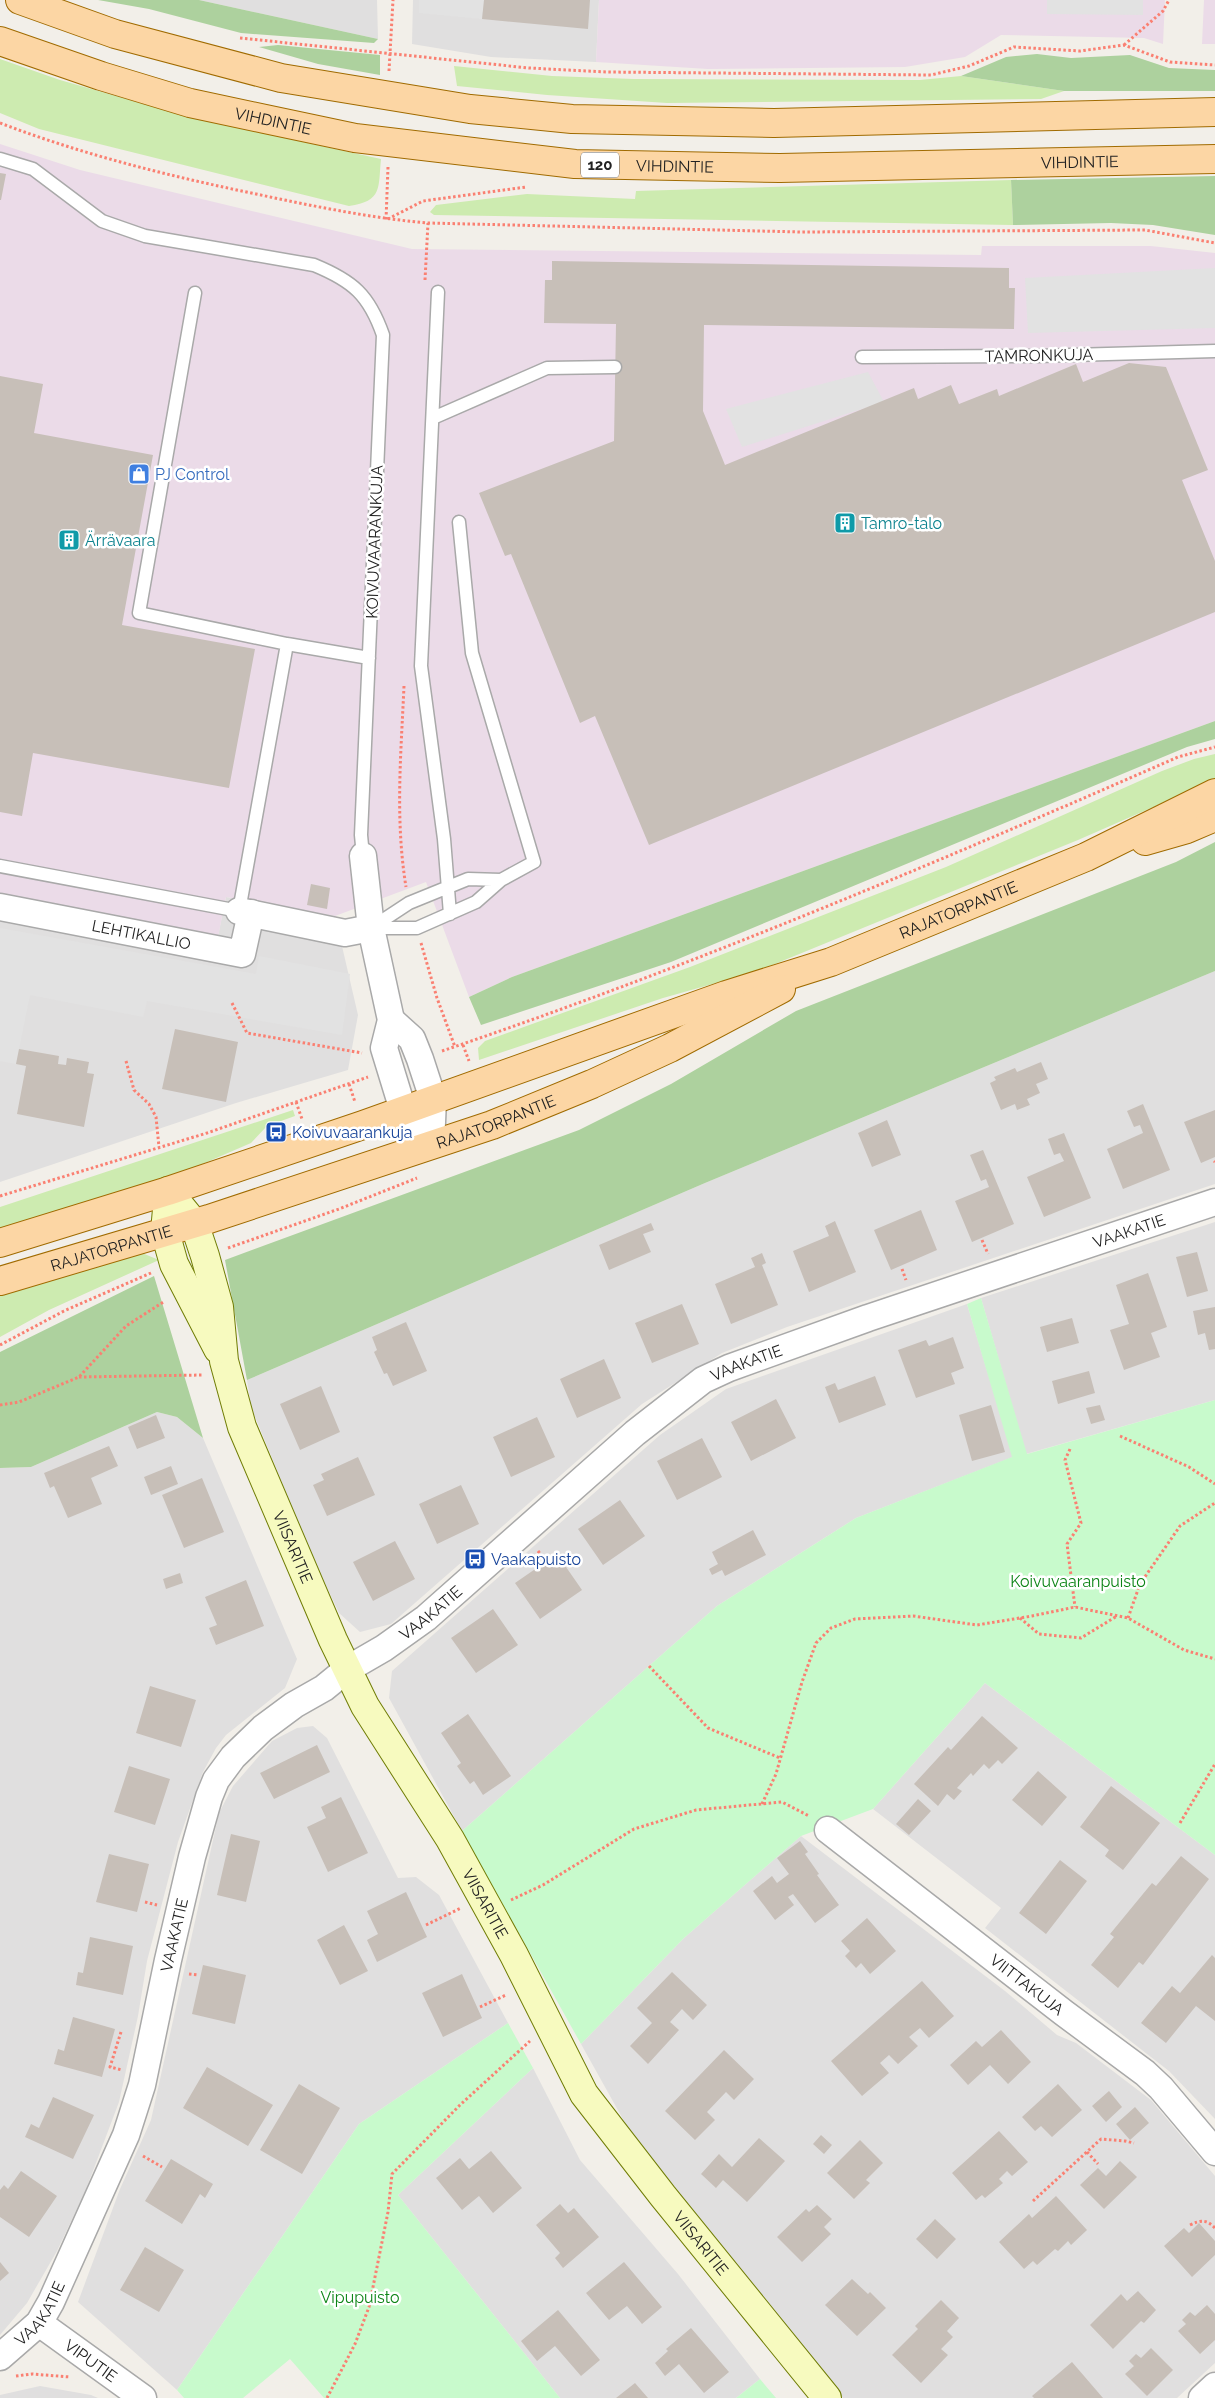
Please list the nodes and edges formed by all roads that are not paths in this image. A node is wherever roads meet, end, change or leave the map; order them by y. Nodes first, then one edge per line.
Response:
1 (20, 0) edge
2 (0, 41) edge
3 (1215, 112) edge
4 (0, 159) edge
5 (1215, 159) edge
6 (438, 292) dead end
7 (195, 293) dead end
8 (1215, 351) edge
9 (862, 357) dead end
10 (615, 367) dead end
11 (433, 418) junction
12 (459, 522) dead end
13 (287, 644) junction
14 (369, 658) junction
15 (1215, 793) edge
16 (1215, 817) edge
17 (363, 856) joint
18 (1086, 857) junction
19 (0, 866) edge
20 (501, 880) junction
21 (446, 888) junction
22 (0, 907) edge
23 (245, 912) junction
24 (450, 914) junction
25 (371, 928) junction
26 (831, 962) junction
27 (391, 1020) junction
28 (433, 1099) junction
29 (403, 1110) junction
30 (431, 1145) junction
31 (168, 1192) junction
32 (1215, 1202) edge
33 (194, 1223) junction
34 (165, 1232) junction
35 (0, 1243) edge
36 (0, 1281) edge
37 (209, 1367) junction
38 (346, 1670) junction
39 (828, 1830) road end
40 (1215, 2152) edge
41 (39, 2323) junction
42 (4, 2367) edge
43 (1215, 2386) edge
44 (143, 2398) edge
45 (827, 2398) edge
46 (1202, 2398) edge

1 - 3 main road
2 - 5 main road, VIHDINTIE / 120
4 - 14 lane, KOIVUVAARANKUJA
6 - 11 lane
7 - 13 lane
8 - 9 lane, TAMRONKUJA
10 - 11 lane
11 - 21 lane
12 - 20 lane
13 - 14 lane
13 - 23 lane
14 - 17 lane, KOIVUVAARANKUJA
15 - 18 main road, RAJATORPANTIE
16 - 18 main road, RAJATORPANTIE
17 - 25 street, KOIVUVAARANKUJA
18 - 26 main road, RAJATORPANTIE
19 - 23 lane
20 - 21 lane
20 - 24 lane
21 - 24 lane
21 - 25 lane
22 - 23 street, LEHTIKALLIO
23 - 25 street
24 - 25 lane
25 - 27 street, KOIVUVAARANKUJA
26 - 28 main road, RAJATORPANTIE
26 - 30 main road, RAJATORPANTIE
27 - 28 street
27 - 29 street, KOIVUVAARANKUJA
28 - 29 main road, RAJATORPANTIE
28 - 30 street
29 - 30 street, KOIVUVAARANKUJA
29 - 31 main road, RAJATORPANTIE
30 - 33 main road, RAJATORPANTIE
31 - 33 street, VIISARITIE
31 - 34 street, VIISARITIE
31 - 35 main road, RAJATORPANTIE
32 - 38 street, VAAKATIE
33 - 34 main road, RAJATORPANTIE
33 - 37 street, VIISARITIE
34 - 36 main road, RAJATORPANTIE
34 - 37 street, VIISARITIE
37 - 38 street, VIISARITIE
38 - 41 street, VAAKATIE
38 - 45 street, VIISARITIE
39 - 40 street, VIITTAKUJA
41 - 42 street, VAAKATIE
41 - 44 street, VIPUTIE
43 - 46 street

